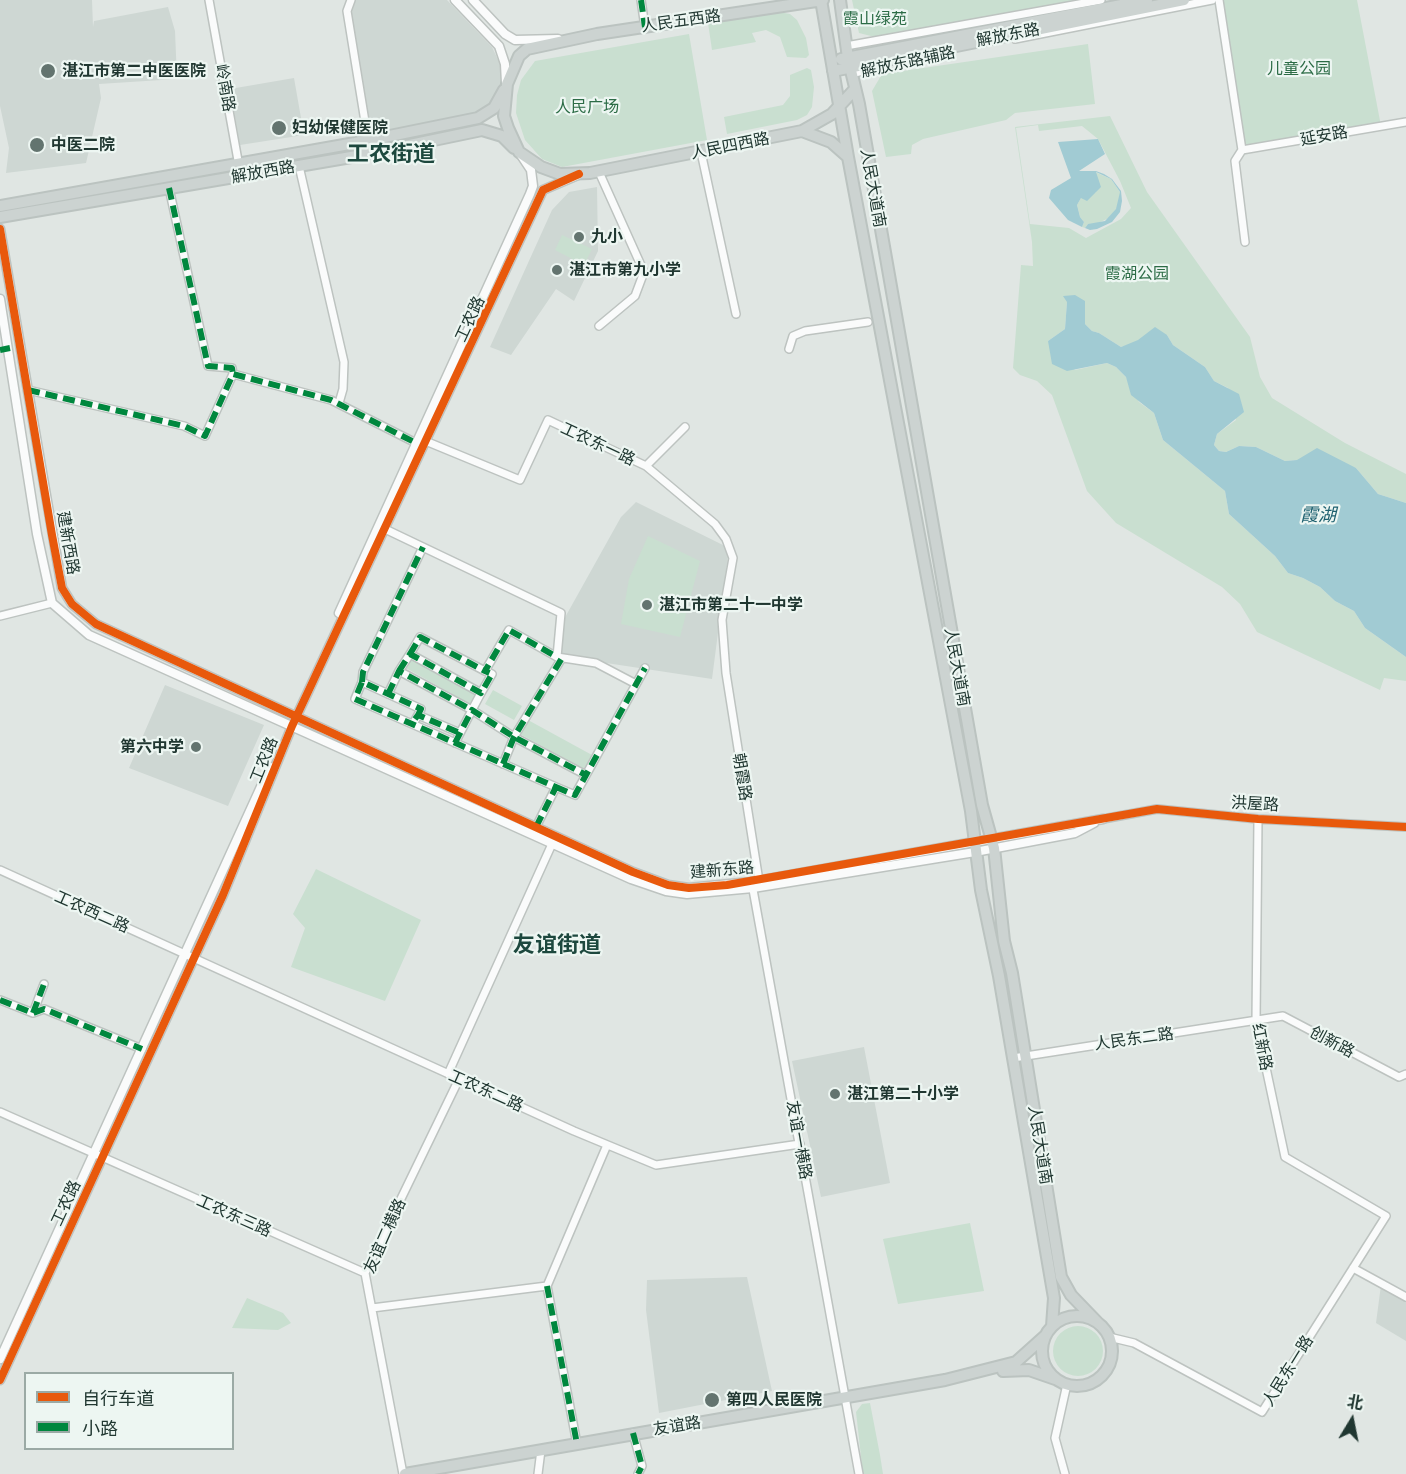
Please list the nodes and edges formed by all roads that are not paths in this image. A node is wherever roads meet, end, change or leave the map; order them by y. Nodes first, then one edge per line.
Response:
1 (209, 0) edge
2 (351, 0) edge
3 (455, 0) edge
4 (472, 0) edge
5 (641, 0) edge
6 (822, 0) edge
7 (840, 0) edge
8 (1101, 0) edge
9 (1148, 0) edge
10 (1184, 0) edge
11 (1212, 0) edge
12 (1219, 0) edge
13 (786, 3) edge
14 (645, 27) junction
15 (597, 34) junction
16 (567, 38) joint
17 (846, 46) junction
18 (832, 66) junction
19 (850, 66) junction
20 (507, 84) junction
21 (855, 89) junction
22 (840, 108) junction
23 (1406, 122) edge
24 (802, 131) junction
25 (368, 140) junction
26 (1242, 150) junction
27 (519, 152) junction
28 (701, 152) junction
29 (848, 157) junction
30 (238, 164) junction
31 (299, 166) junction
32 (589, 173) junction
33 (241, 176) junction
34 (169, 188) junction
35 (0, 206) edge
36 (0, 217) edge
37 (0, 229) edge
38 (1245, 242) dead end
39 (0, 300) edge
40 (736, 314) dead end
41 (868, 322) dead end
42 (599, 326) dead end
43 (10, 348) junction
44 (789, 349) dead end
45 (0, 350) edge
46 (233, 374) junction
47 (28, 390) junction
48 (339, 403) junction
49 (685, 427) dead end
50 (420, 441) junction
51 (646, 466) junction
52 (385, 529) junction
53 (423, 547) junction
54 (52, 603) junction
55 (0, 616) edge
56 (410, 654) junction
57 (560, 657) junction
58 (645, 668) dead end
59 (399, 671) junction
60 (485, 671) junction
61 (362, 682) junction
62 (636, 684) junction
63 (387, 693) junction
64 (481, 693) junction
65 (472, 710) junction
66 (418, 715) junction
67 (295, 722) junction
68 (413, 724) junction
69 (460, 733) junction
70 (514, 736) junction
71 (455, 743) junction
72 (503, 764) junction
73 (586, 775) junction
74 (556, 787) junction
75 (1102, 819) joint
76 (1258, 819) junction
77 (536, 826) junction
78 (1406, 827) edge
79 (993, 843) junction
80 (552, 844) junction
81 (975, 847) junction
82 (0, 870) edge
83 (755, 884) junction
84 (185, 954) junction
85 (194, 958) junction
86 (44, 984) dead end
87 (0, 1000) edge
88 (33, 1013) junction
89 (1256, 1021) junction
90 (142, 1049) junction
91 (1025, 1054) junction
92 (1013, 1058) junction
93 (448, 1074) junction
94 (1406, 1074) edge
95 (459, 1079) junction
96 (0, 1112) edge
97 (607, 1144) junction
98 (800, 1144) junction
99 (98, 1156) junction
100 (1386, 1216) joint
101 (1353, 1268) junction
102 (365, 1273) junction
103 (547, 1286) junction
104 (1406, 1297) edge
105 (372, 1308) junction
106 (1097, 1322) junction
107 (1052, 1326) junction
108 (1045, 1336) junction
109 (1109, 1337) junction
110 (0, 1359) edge
111 (950, 1379) junction
112 (0, 1380) edge
113 (1063, 1382) junction
114 (844, 1398) junction
115 (633, 1433) junction
116 (577, 1444) junction
117 (542, 1450) junction
118 (404, 1474) edge
119 (538, 1474) edge
120 (638, 1474) edge
121 (858, 1474) edge
122 (1065, 1474) edge

1 - 30 street, 岭南路
2 - 25 street
3 - 20 street
4 - 16 street
5 - 14 street
6 - 13 main road, 人民五西路
6 - 18 main road, 人民大道南
7 - 17 main road, 人民大道南
8 - 17 street, 解放东路辅路
9 - 19 main road, 解放东路
10 - 19 main road, 解放东路
11 - 19 street, 解放东路辅路
12 - 26 street
13 - 14 main road, 人民五西路
14 - 15 main road, 人民五西路
15 - 16 street
15 - 20 main road, 人民五西路
17 - 19 main road, 人民大道南
18 - 19 main road, 解放东路
18 - 22 main road, 人民大道南
19 - 21 main road, 人民大道南
20 - 25 main road, 解放西路
20 - 27 main road
21 - 22 main road, 人民四西路
21 - 79 main road, 人民大道南
22 - 24 main road, 人民四西路
22 - 29 main road, 人民大道南
23 - 26 street, 延安路
24 - 28 main road, 人民四西路
24 - 29 main road
25 - 30 main road, 解放西路
26 - 38 street
27 - 31 main road, 解放西路
27 - 32 main road, 人民四西路
27 - 50 street, 工农路
28 - 32 main road, 人民四西路
28 - 40 street
29 - 81 main road, 人民大道南
30 - 33 street, 岭南路
30 - 35 main road, 解放西路
31 - 33 main road, 解放西路
31 - 48 street
32 - 42 street
32 - 50 street, 工农路
33 - 34 main road, 解放西路
34 - 36 main road, 解放西路
34 - 46 street
37 - 47 street, 建新西路
39 - 43 street, 建新西路
41 - 44 street
43 - 45 street
43 - 54 street, 建新西路
46 - 47 street
46 - 48 street
47 - 67 street, 建新西路
48 - 50 street
49 - 51 street
50 - 51 street, 工农东一路
50 - 52 street, 工农路
50 - 67 street, 工农路
51 - 83 street, 朝霞路
52 - 53 street
52 - 67 street, 工农路
53 - 57 street
53 - 61 street
54 - 55 street
54 - 67 street
56 - 59 street
56 - 60 street
56 - 64 street
57 - 60 street
57 - 62 street
57 - 70 street
58 - 62 street
59 - 63 street
59 - 65 street
60 - 64 street
61 - 63 street
61 - 68 street
62 - 73 street
63 - 66 street
64 - 65 street
65 - 69 street
65 - 70 street
66 - 68 street
66 - 69 street
67 - 77 street, 建新东路
67 - 80 street, 建新东路
67 - 84 street, 工农路
67 - 85 street, 工农路
68 - 71 street
69 - 71 street
70 - 72 street
70 - 73 street
71 - 72 street
72 - 74 street
73 - 74 street
74 - 77 street
75 - 76 street, 洪屋路
75 - 79 street, 建新东路
76 - 78 street, 洪屋路
76 - 89 street, 红新路
77 - 83 street, 建新东路
79 - 81 street, 建新东路
79 - 91 main road, 人民大道南
80 - 83 street, 建新东路
80 - 93 street
81 - 83 street, 建新东路
81 - 92 main road, 人民大道南
82 - 84 street, 工农西二路
83 - 98 street, 友谊一横路
84 - 85 street, 工农东二路
84 - 90 street, 工农路
85 - 93 street, 工农东二路
85 - 99 street, 工农路
86 - 88 street
87 - 88 street
88 - 90 street
89 - 91 street, 人民东二路
89 - 94 street, 创新路
89 - 100 street, 红新路
90 - 99 street, 工农路
91 - 92 street, 人民东二路
91 - 106 main road, 人民大道南
92 - 107 main road, 人民大道南
93 - 95 street, 工农东二路
95 - 97 street, 工农东二路
95 - 102 street, 友谊二横路
96 - 99 street, 工农东三路
97 - 98 street, 工农东二路
97 - 103 street
98 - 114 street, 友谊一横路
99 - 102 street, 工农东三路
99 - 110 street, 工农路
99 - 112 street, 工农路
100 - 101 street, 人民东一路
101 - 104 street
101 - 109 street, 人民东一路
102 - 105 street, 友谊二横路
103 - 105 street
103 - 116 street
105 - 118 street, 友谊二横路
106 - 107 main road
106 - 109 main road
107 - 108 main road
108 - 111 main road, 友谊路
108 - 113 main road
109 - 113 main road
111 - 113 main road, 友谊路
111 - 114 main road, 友谊路
113 - 122 street
114 - 115 main road, 友谊路
114 - 121 street, 友谊一横路
114 - 121 street, 友谊一横路
115 - 116 main road, 友谊路
115 - 120 street
116 - 117 main road, 友谊路
117 - 118 main road, 友谊路
117 - 119 street

